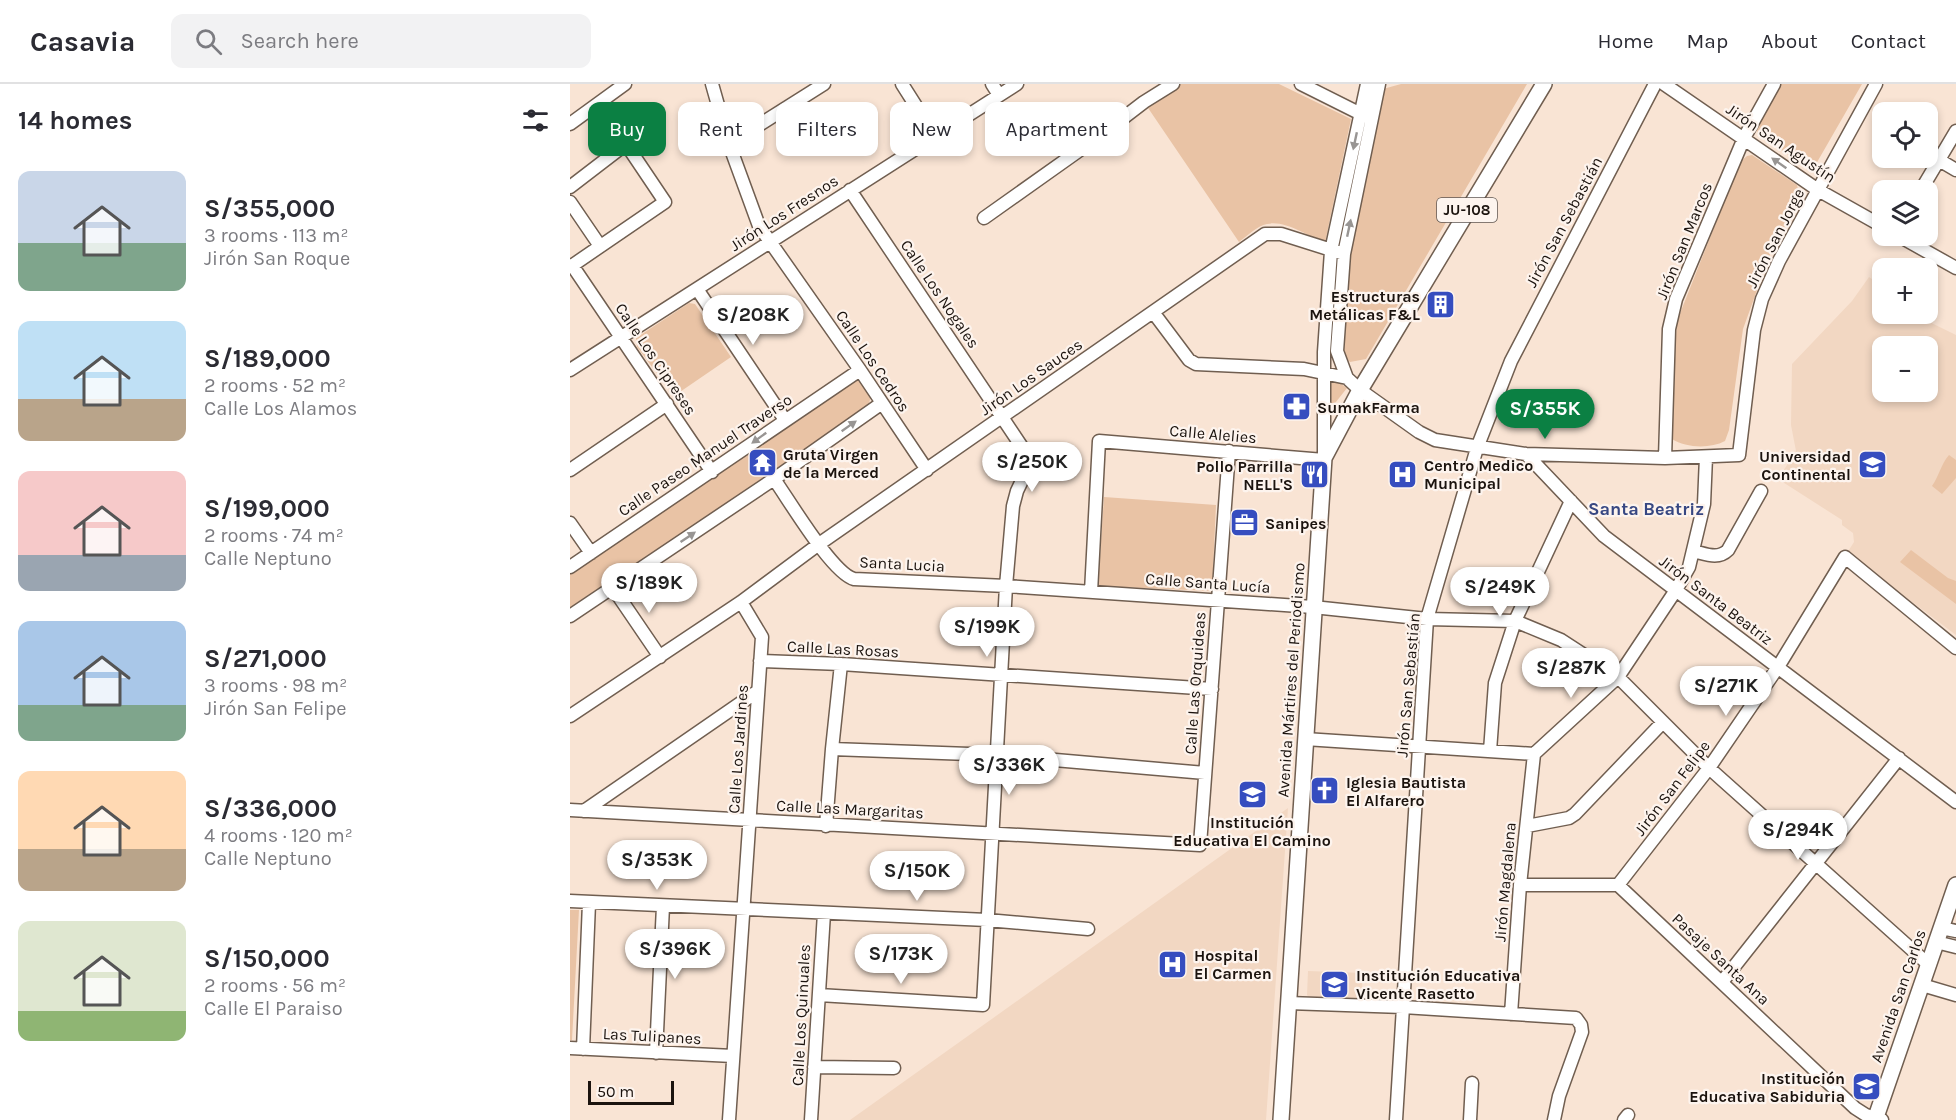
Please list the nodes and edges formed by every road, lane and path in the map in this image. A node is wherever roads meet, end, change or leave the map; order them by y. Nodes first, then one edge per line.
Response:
1 (625, 84) edge
2 (712, 84) edge
3 (824, 84) edge
4 (902, 84) edge
5 (1017, 84) edge
6 (1173, 84) edge
7 (1301, 84) edge
8 (1367, 84) edge
9 (1379, 84) edge
10 (1544, 84) edge
11 (1655, 84) edge
12 (1664, 84) edge
13 (1774, 84) edge
14 (1876, 84) edge
15 (996, 89) edge
16 (717, 102) edge
17 (913, 102) edge
18 (973, 107) edge
19 (1366, 116) junction
20 (764, 122) edge
21 (570, 124) edge
22 (1956, 131) edge
23 (1744, 138) junction
24 (733, 156) edge
25 (904, 156) edge
26 (1939, 160) junction
27 (1956, 170) edge
28 (1927, 180) edge
29 (570, 187) edge
30 (850, 190) junction
31 (1818, 190) junction
32 (570, 202) edge
33 (984, 218) dead end
34 (1872, 220) edge
35 (770, 241) junction
36 (600, 246) junction
37 (1917, 246) edge
38 (1330, 251) junction
39 (1344, 254) junction
40 (571, 266) edge
41 (1956, 268) edge
42 (697, 289) junction
43 (1153, 312) junction
44 (621, 337) junction
45 (570, 370) edge
46 (860, 370) junction
47 (1323, 373) junction
48 (1347, 378) junction
49 (1360, 390) junction
50 (882, 403) junction
51 (667, 404) junction
52 (1002, 417) junction
53 (785, 420) junction
54 (1477, 448) junction
55 (1229, 451) junction
56 (1526, 454) junction
57 (1706, 457) junction
58 (1665, 458) junction
59 (1324, 459) junction
60 (570, 470) edge
61 (927, 470) junction
62 (712, 472) junction
63 (774, 479) junction
64 (1761, 491) dead end
65 (1571, 501) junction
66 (570, 523) edge
67 (819, 544) junction
68 (1693, 551) junction
69 (591, 553) junction
70 (570, 567) edge
71 (1006, 586) junction
72 (613, 588) junction
73 (1676, 590) junction
74 (1091, 592) junction
75 (1218, 600) junction
76 (741, 602) junction
77 (1314, 607) junction
78 (570, 616) edge
79 (1427, 619) junction
80 (1515, 621) junction
81 (1956, 648) edge
82 (660, 657) junction
83 (760, 661) junction
84 (841, 664) junction
85 (1778, 667) junction
86 (1001, 674) junction
87 (1618, 677) junction
88 (1212, 689) junction
89 (758, 691) junction
90 (570, 716) edge
91 (1663, 722) junction
92 (1305, 739) junction
93 (1419, 746) junction
94 (832, 749) junction
95 (1490, 751) junction
96 (1534, 754) junction
97 (997, 755) junction
98 (1899, 758) junction
99 (1710, 768) junction
100 (1205, 773) junction
101 (1956, 802) edge
102 (570, 810) edge
103 (584, 811) junction
104 (750, 820) junction
105 (826, 826) junction
106 (1527, 826) junction
107 (992, 832) junction
108 (1200, 846) joint
109 (1815, 863) junction
110 (1520, 885) junction
111 (1618, 885) junction
112 (1956, 885) edge
113 (570, 901) edge
114 (590, 903) junction
115 (663, 906) junction
116 (742, 910) junction
117 (824, 913) junction
118 (987, 920) junction
119 (1088, 929) dead end
120 (1944, 934) edge
121 (1956, 947) edge
122 (1928, 964) junction
123 (1722, 982) junction
124 (1922, 985) junction
125 (819, 995) junction
126 (1956, 995) edge
127 (1288, 1003) junction
128 (1403, 1007) junction
129 (1511, 1014) junction
130 (576, 1048) edge
131 (656, 1053) junction
132 (733, 1056) junction
133 (814, 1067) junction
134 (894, 1068) dead end
135 (1472, 1083) dead end
136 (1878, 1119) edge
137 (729, 1120) edge
138 (811, 1120) edge
139 (1281, 1120) edge
140 (1396, 1120) edge
141 (1470, 1120) edge
142 (1554, 1120) edge

1 - 21 street
2 - 16 street, Calle Los Cedros
3 - 20 street
4 - 17 street
5 - 15 street, Jirón Los Fresnos
6 - 33 street
7 - 19 street
8 - 19 street
9 - 19 street
10 - 49 main road, Avenida Mártires del Periodismo / JU-108
11 - 54 street, Jirón San Sebastián
12 - 23 street, Jirón San Agustín
13 - 23 street, Jirón San Marcos
14 - 31 street, Jirón San Jorge
15 - 18 street, Jirón Los Fresnos
19 -> 38 street, Avenida Mártires del Periodismo
39 -> 19 street
22 - 26 street
31 -> 23 street, Jirón San Agustín
23 - 58 street, Jirón San Marcos
24 - 35 street, Calle Los Cedros
25 - 30 street, Jirón Los Fresnos
26 - 27 street
26 - 28 street
29 - 36 street
30 - 35 street, Jirón Los Fresnos
30 - 52 street, Calle Los Nogales
31 - 34 street, Jirón San Agustín
31 - 57 street, Jirón San Jorge
32 - 36 street
35 - 42 street, Jirón Los Fresnos
35 - 46 street, Calle Los Cedros
36 - 40 street
37 - 41 street
38 - 39 street, Jirón Los Sauces
38 - 43 street, Jirón Los Sauces
38 - 47 street, Avenida Mártires del Periodismo
39 - 48 street
40 - 44 street, Calle Los Cipreses
42 - 44 street, Jirón Los Fresnos
42 - 53 street
43 - 47 street
43 - 52 street, Jirón Los Sauces
44 - 45 street, Jirón Los Fresnos
44 - 51 street, Calle Los Cipreses
46 - 50 street, Calle Los Cedros
46 - 53 street, Calle Paseo Manuel Traverso
47 - 48 street
47 - 59 street, Avenida Mártires del Periodismo
48 - 49 street
49 - 54 street
49 - 59 main road, Avenida Mártires del Periodismo / JU-108
50 - 61 street, Calle Los Cedros
63 -> 50 street
51 - 60 street
51 - 62 street, Calle Los Cipreses
52 - 61 street, Jirón Los Sauces
52 - 71 street, Calle Los Nogales
53 -> 62 street, Calle Paseo Manuel Traverso
54 - 56 street
54 - 79 street, Jirón San Sebastián
55 - 59 street, Calle Alelies
55 - 74 street, Calle Alelies
55 - 75 street, Calle Las Orquideas
56 - 58 street
56 - 65 street, Jirón Santa Beatriz
57 - 58 street
57 - 68 street
59 - 77 main road, Avenida Mártires del Periodismo / JU-108
61 - 67 street, Jirón Los Sauces
62 - 69 street, Calle Paseo Manuel Traverso
63 - 67 street, Santa Lucia
72 -> 63 street
64 - 68 street
65 - 73 street, Jirón Santa Beatriz
65 - 80 street
66 - 69 street
67 - 71 street, Santa Lucia
67 - 76 street, Jirón Los Sauces
68 - 73 street
69 - 70 street, Calle Paseo Manuel Traverso
71 - 74 street, Calle Santa Lucía
71 - 86 street, Calle Los Nogales
72 - 78 street
72 - 82 street
73 - 85 street, Jirón Santa Beatriz
73 - 87 street
74 - 75 street, Calle Santa Lucía
75 - 77 street, Calle Santa Lucía
75 - 88 street, Calle Las Orquideas
76 - 82 street, Jirón Los Sauces
76 - 83 street, Calle Los Jardines
77 - 79 street, Calle Santa Lucía
77 - 92 main road, Avenida Mártires del Periodismo / JU-108
79 - 80 street, Calle Santa Lucía
79 - 93 street, Jirón San Sebastián
80 - 87 street, Calle Santa Lucía
80 - 95 street
81 - 85 street, Jirón San Felipe
82 - 90 street, Jirón Los Sauces
83 - 84 street, Calle Las Rosas
83 - 89 street, Calle Los Jardines
84 - 86 street, Calle Las Rosas
84 - 94 street
85 - 98 street, Jirón Santa Beatriz
85 - 99 street, Jirón San Felipe
86 - 88 street, Calle Las Rosas
86 - 97 street, Calle Los Nogales
87 - 91 street, Calle Santa Lucía
87 - 96 street
88 - 100 street, Calle Las Orquideas
89 - 103 street
89 - 104 street, Calle Los Jardines
91 - 99 street, Calle Santa Lucía
91 - 106 street
92 - 93 street
92 - 127 main road, Avenida Mártires del Periodismo / JU-108
93 - 95 street
93 - 128 street, Jirón San Sebastián
94 - 97 street
94 - 105 street
95 - 96 street
96 - 106 street, Jirón Magdalena
97 - 100 street
97 - 107 street, Calle Los Nogales
98 - 101 street, Jirón Santa Beatriz
98 - 109 street
99 - 109 street, Calle Santa Lucía
99 - 111 street, Jirón San Felipe
100 - 108 street, Calle Las Orquideas
102 - 103 street, Calle Las Margaritas
103 - 104 street, Calle Las Margaritas
104 - 105 street, Calle Las Margaritas
104 - 116 street, Calle Los Jardines
105 - 107 street, Calle Las Margaritas
106 - 110 street, Jirón Magdalena
107 - 108 street, Calle Las Margaritas
107 - 118 street, Calle Los Nogales
109 - 122 street, Calle Santa Lucía
109 - 123 street
110 - 111 street
110 - 129 street, Jirón Magdalena
111 - 123 street, Pasaje Santa Ana
112 - 120 main road, Avenida San Carlos
113 - 114 street
114 - 115 street
114 - 130 street
115 - 116 street
115 - 131 street
116 - 117 street
116 - 132 street, Calle Los Jardines
117 - 118 street
117 - 125 street, Calle Los Quinuales
118 - 119 street
118 - 125 street, Calle Los Nogales
120 - 121 street
120 - 122 main road, Avenida San Carlos
122 - 124 main road, Avenida San Carlos
123 - 136 street, Pasaje Santa Ana
124 - 126 street
124 - 136 main road, Avenida San Carlos
125 - 133 street, Calle Los Quinuales
127 - 128 street
127 - 139 main road, Avenida Mártires del Periodismo / JU-108
128 - 129 street
128 - 140 street, Jirón San Sebastián
129 - 142 street
130 - 131 street, Las Tulipanes
131 - 132 street, Las Tulipanes
132 - 137 street, Calle Los Jardines
133 - 134 street
133 - 138 street, Calle Los Quinuales
135 - 141 street

